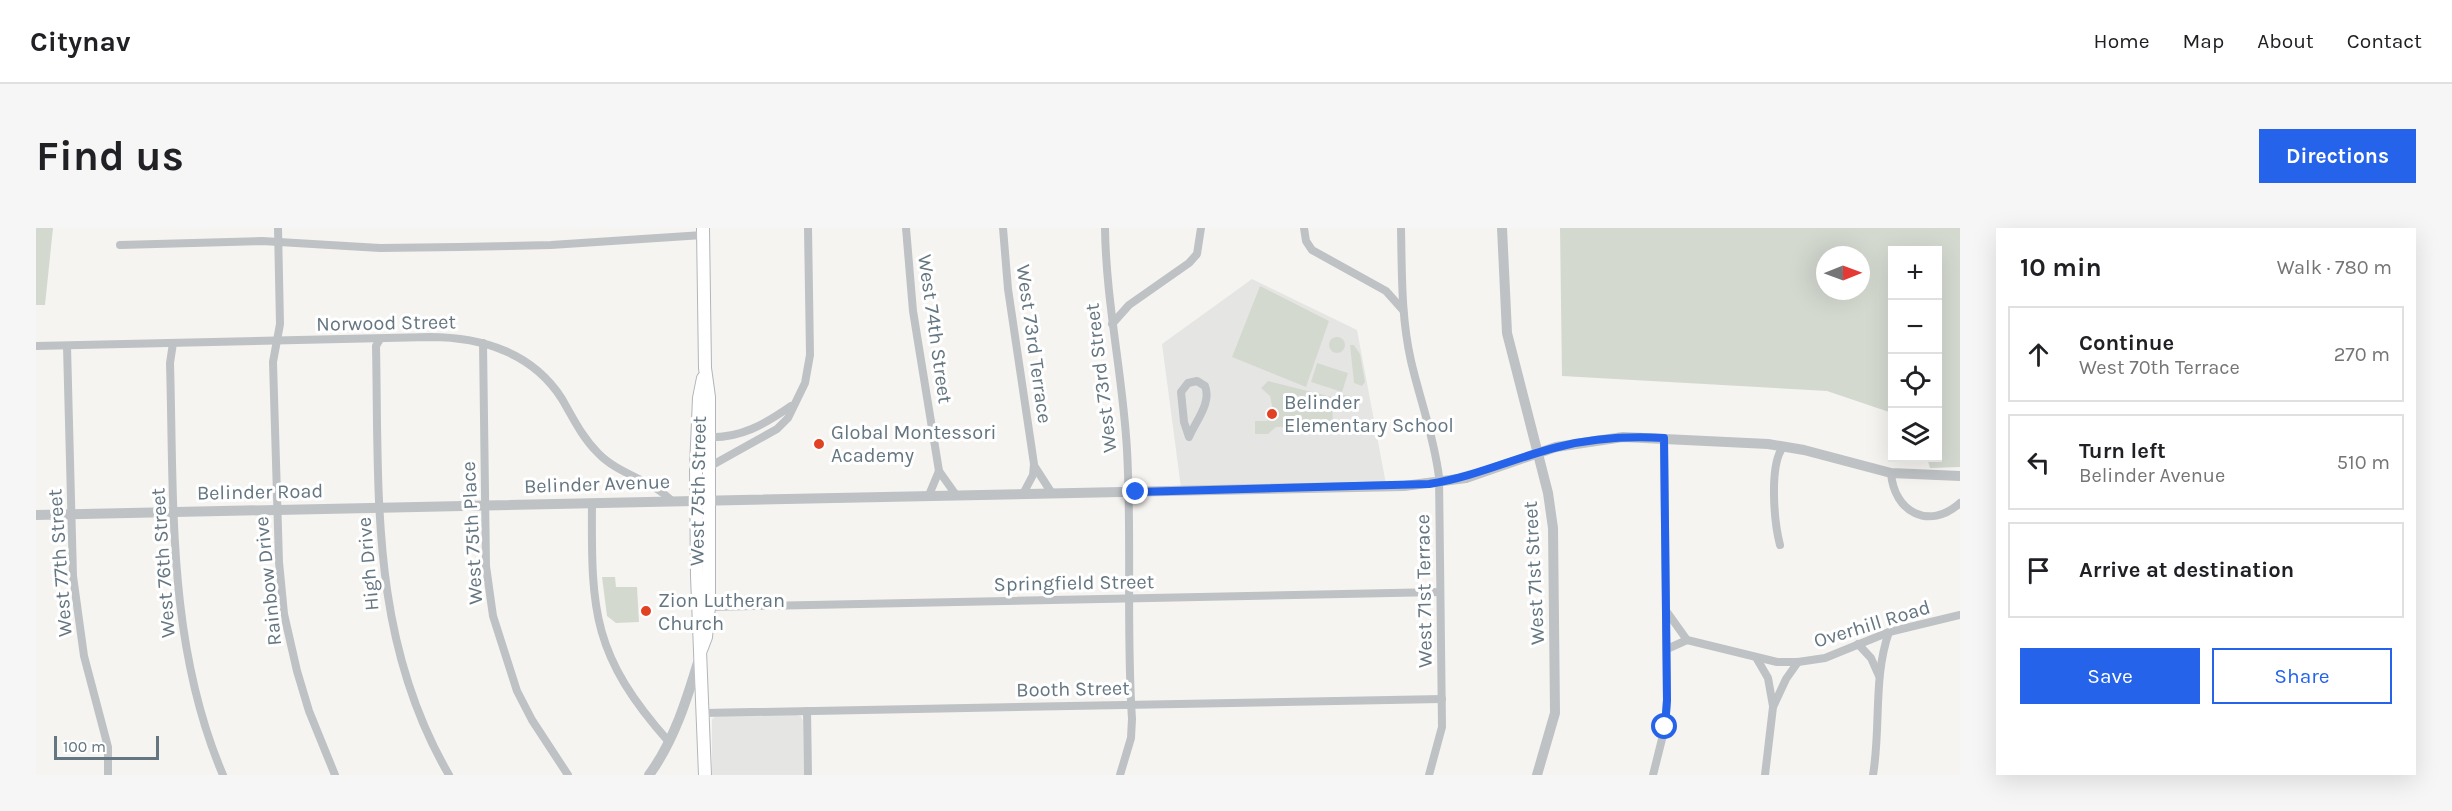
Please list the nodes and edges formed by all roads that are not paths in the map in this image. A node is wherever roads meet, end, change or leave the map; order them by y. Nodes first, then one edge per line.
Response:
1 (278, 228) edge
2 (808, 228) edge
3 (906, 228) edge
4 (1003, 228) edge
5 (1105, 228) edge
6 (1201, 228) edge
7 (1304, 228) edge
8 (1401, 228) edge
9 (1502, 228) edge
10 (703, 231) edge
11 (278, 242) junction
12 (120, 245) dead end
13 (1402, 282) junction
14 (1386, 291) junction
15 (1403, 310) junction
16 (1112, 324) junction
17 (380, 339) junction
18 (277, 341) junction
19 (173, 343) junction
20 (483, 343) junction
21 (36, 346) edge
22 (67, 346) junction
23 (705, 368) junction
24 (792, 406) junction
25 (707, 437) junction
26 (1189, 437) joint
27 (1664, 438) junction
28 (1783, 447) junction
29 (1539, 453) junction
30 (1034, 464) junction
31 (707, 468) junction
32 (939, 471) junction
33 (1891, 473) junction
34 (1960, 476) edge
35 (1439, 483) junction
36 (1024, 492) junction
37 (1051, 492) junction
38 (1128, 492) junction
39 (929, 495) junction
40 (956, 495) junction
41 (702, 499) junction
42 (671, 500) junction
43 (592, 503) junction
44 (1960, 503) edge
45 (485, 505) junction
46 (380, 507) junction
47 (277, 509) junction
48 (174, 512) junction
49 (71, 514) junction
50 (36, 515) edge
51 (1780, 545) dead end
52 (1440, 592) junction
53 (1129, 599) junction
54 (709, 607) junction
55 (1667, 612) junction
56 (1960, 615) edge
57 (1889, 632) junction
58 (1687, 640) junction
59 (1858, 644) junction
60 (1667, 649) junction
61 (701, 650) junction
62 (1757, 659) junction
63 (1798, 662) junction
64 (1879, 678) junction
65 (1442, 699) junction
66 (1131, 705) junction
67 (1773, 707) junction
68 (807, 711) junction
69 (704, 713) junction
70 (669, 742) junction
71 (108, 775) edge
72 (224, 775) edge
73 (335, 775) edge
74 (449, 775) edge
75 (568, 775) edge
76 (649, 775) edge
77 (705, 775) edge
78 (808, 775) edge
79 (1120, 775) edge
80 (1429, 775) edge
81 (1537, 775) edge
82 (1653, 775) edge
83 (1765, 775) edge
84 (1873, 775) edge

1 - 11 street
2 - 24 street
3 - 32 street, West 74th Street
4 - 30 street, West 73rd Terrace
5 - 16 street, West 73rd Street
6 - 16 street
7 - 14 street
8 - 13 street, West 71st Terrace
9 - 29 street, West 71st Street
10 - 11 street
10 - 23 main road, West 75th Street
11 - 12 street
11 - 18 street
13 - 14 street
13 - 15 street, West 71st Terrace
14 - 15 street
15 - 35 street, West 71st Terrace
16 - 38 street, West 73rd Street
17 - 18 street, Norwood Street
17 - 20 street, Norwood Street
17 - 46 street, High Drive
18 - 19 street, Norwood Street
18 - 47 street, Rainbow Drive
19 - 22 street, Norwood Street
19 - 48 street, West 76th Street
20 - 42 street, Norwood Street
20 - 45 street, West 75th Place
21 - 22 street, Norwood Street
22 - 49 street, West 77th Street
23 - 25 main road, West 75th Street
23 - 41 main road, West 75th Street
24 - 25 street
24 - 31 street
25 - 31 main road, West 75th Street
26 - 26 street
27 - 28 street, Belinder Avenue
27 - 29 street, Belinder Avenue
27 - 55 street
28 - 33 street, Belinder Avenue
28 - 51 street
29 - 35 street, Belinder Avenue
29 - 81 street, West 71st Street
30 - 36 street, West 73rd Terrace
30 - 37 street, West 73rd Terrace
31 - 41 main road, West 75th Street
32 - 39 street
32 - 40 street, West 74th Street
33 - 34 street, Belinder Avenue
33 - 44 street
35 - 38 street, Belinder Avenue
35 - 52 street, West 71st Terrace
36 - 37 street, Belinder Avenue
36 - 40 street, Belinder Avenue
37 - 38 street, Belinder Avenue
38 - 53 street, West 73rd Street
39 - 40 street, Belinder Avenue
39 - 41 street, Belinder Avenue
41 - 42 street, Belinder Avenue
41 - 54 main road, West 75th Street
41 - 61 main road, West 75th Street
42 - 43 street, Belinder Avenue
43 - 45 street, Belinder Avenue
43 - 70 street
45 - 46 street, Belinder Road
45 - 75 street, West 75th Place
46 - 47 street, Belinder Road
46 - 74 street, High Drive
47 - 48 street, Belinder Road
47 - 73 street, Rainbow Drive
48 - 49 street, Belinder Road
48 - 72 street, West 76th Street
49 - 50 street, Belinder Road
49 - 71 street, West 77th Street
52 - 53 street, Springfield Street
52 - 65 street, West 71st Terrace
53 - 54 street, Springfield Street
53 - 66 street, West 73rd Street
54 - 61 main road, West 75th Street
55 - 58 street
55 - 60 street
56 - 57 street, Overhill Road
57 - 59 street, Overhill Road
57 - 64 street
58 - 60 street
58 - 62 street, Overhill Road
59 - 63 street, Overhill Road
59 - 64 street
60 - 82 street
61 - 69 main road, West 75th Street
61 - 70 street
62 - 63 street, Overhill Road
62 - 67 street
63 - 67 street
64 - 84 street
65 - 66 street, Booth Street
65 - 80 street, West 71st Terrace
66 - 68 street, Booth Street
66 - 79 street, West 73rd Street
67 - 83 street
68 - 69 street, Booth Street
68 - 78 street
69 - 77 main road, West 75th Street
70 - 76 street

